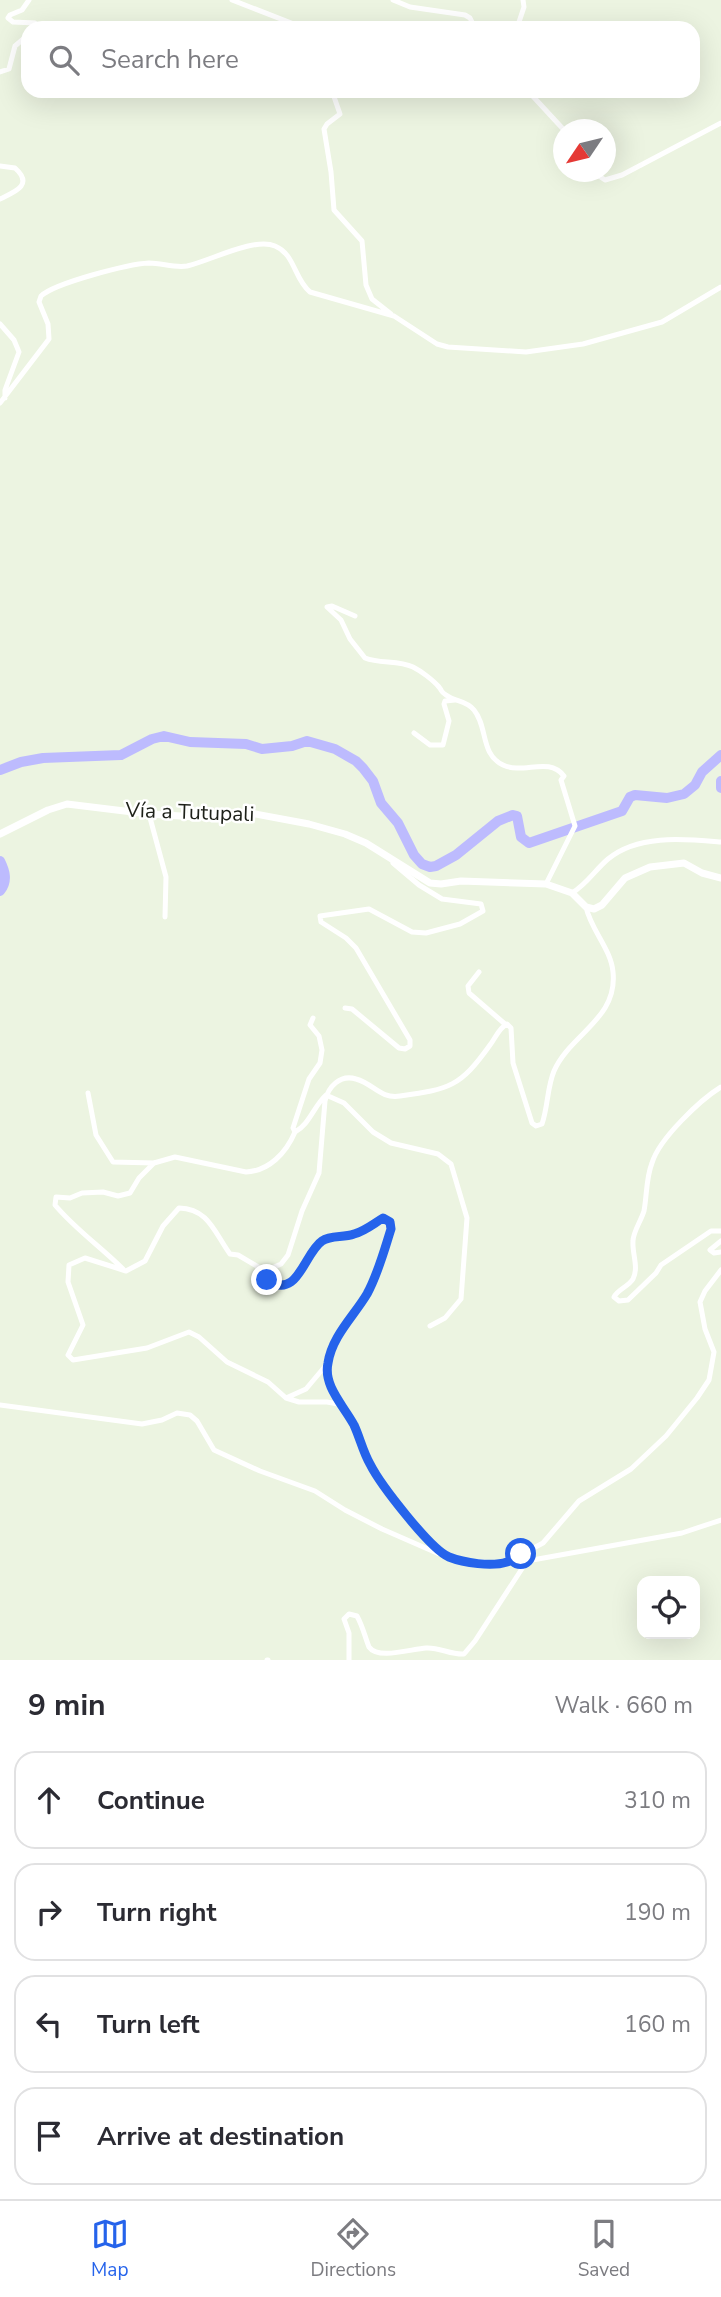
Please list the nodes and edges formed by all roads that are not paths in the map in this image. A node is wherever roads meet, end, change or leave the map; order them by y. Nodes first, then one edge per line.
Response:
1 (29, 0) edge
2 (232, 0) edge
3 (393, 0) edge
4 (523, 0) edge
5 (1, 14) edge
6 (8, 18) junction
7 (286, 21) edge
8 (472, 21) edge
9 (519, 21) edge
10 (21, 22) edge
11 (21, 41) edge
12 (0, 72) edge
13 (334, 98) edge
14 (534, 98) edge
15 (554, 119) edge
16 (721, 122) edge
17 (0, 166) edge
18 (616, 177) edge
19 (0, 199) edge
20 (721, 287) edge
21 (394, 316) junction
22 (0, 324) edge
23 (3, 401) edge
24 (355, 616) dead end
25 (458, 700) junction
26 (414, 733) dead end
27 (149, 814) junction
28 (0, 834) edge
29 (721, 842) edge
30 (389, 857) junction
31 (721, 878) edge
32 (546, 884) junction
33 (572, 893) junction
34 (586, 907) junction
35 (165, 917) dead end
36 (479, 972) dead end
37 (345, 1008) dead end
38 (313, 1018) dead end
39 (505, 1024) junction
40 (721, 1087) edge
41 (88, 1093) dead end
42 (326, 1095) junction
43 (295, 1132) junction
44 (154, 1163) junction
45 (721, 1231) edge
46 (721, 1241) edge
47 (721, 1252) edge
48 (721, 1270) edge
49 (125, 1271) junction
50 (265, 1271) junction
51 (430, 1326) dead end
52 (327, 1364) junction
53 (286, 1398) junction
54 (0, 1405) edge
55 (344, 1405) junction
56 (721, 1520) edge
57 (447, 1556) junction
58 (527, 1561) junction
59 (506, 1562) junction
60 (349, 1660) edge

1 - 6 street
2 - 7 street
3 - 8 street
4 - 9 street
5 - 6 street
6 - 10 street
11 - 12 street
13 - 21 street
14 - 15 street
16 - 18 street
17 - 19 street
20 - 21 street
21 - 23 street
22 - 23 street
24 - 25 street
25 - 26 street
25 - 32 street
27 - 28 street, Vía a Tutupali
27 - 30 street, Vía a Tutupali
27 - 35 street
29 - 33 street
30 - 32 street, Vía a Tutupali
30 - 37 street
31 - 34 street
32 - 33 street, Vía a Tutupali
33 - 34 street, Vía a Tutupali
34 - 39 street
36 - 39 street
38 - 43 street
39 - 42 street
40 - 45 street
41 - 44 street
42 - 43 street
42 - 50 street
42 - 51 street
43 - 44 street
44 - 49 street
46 - 47 street
48 - 59 street
49 - 50 street
49 - 53 street
50 - 52 street
52 - 53 street
52 - 55 street
53 - 55 street
54 - 57 street
55 - 57 street
56 - 58 street
57 - 59 street
58 - 59 street
58 - 60 street

